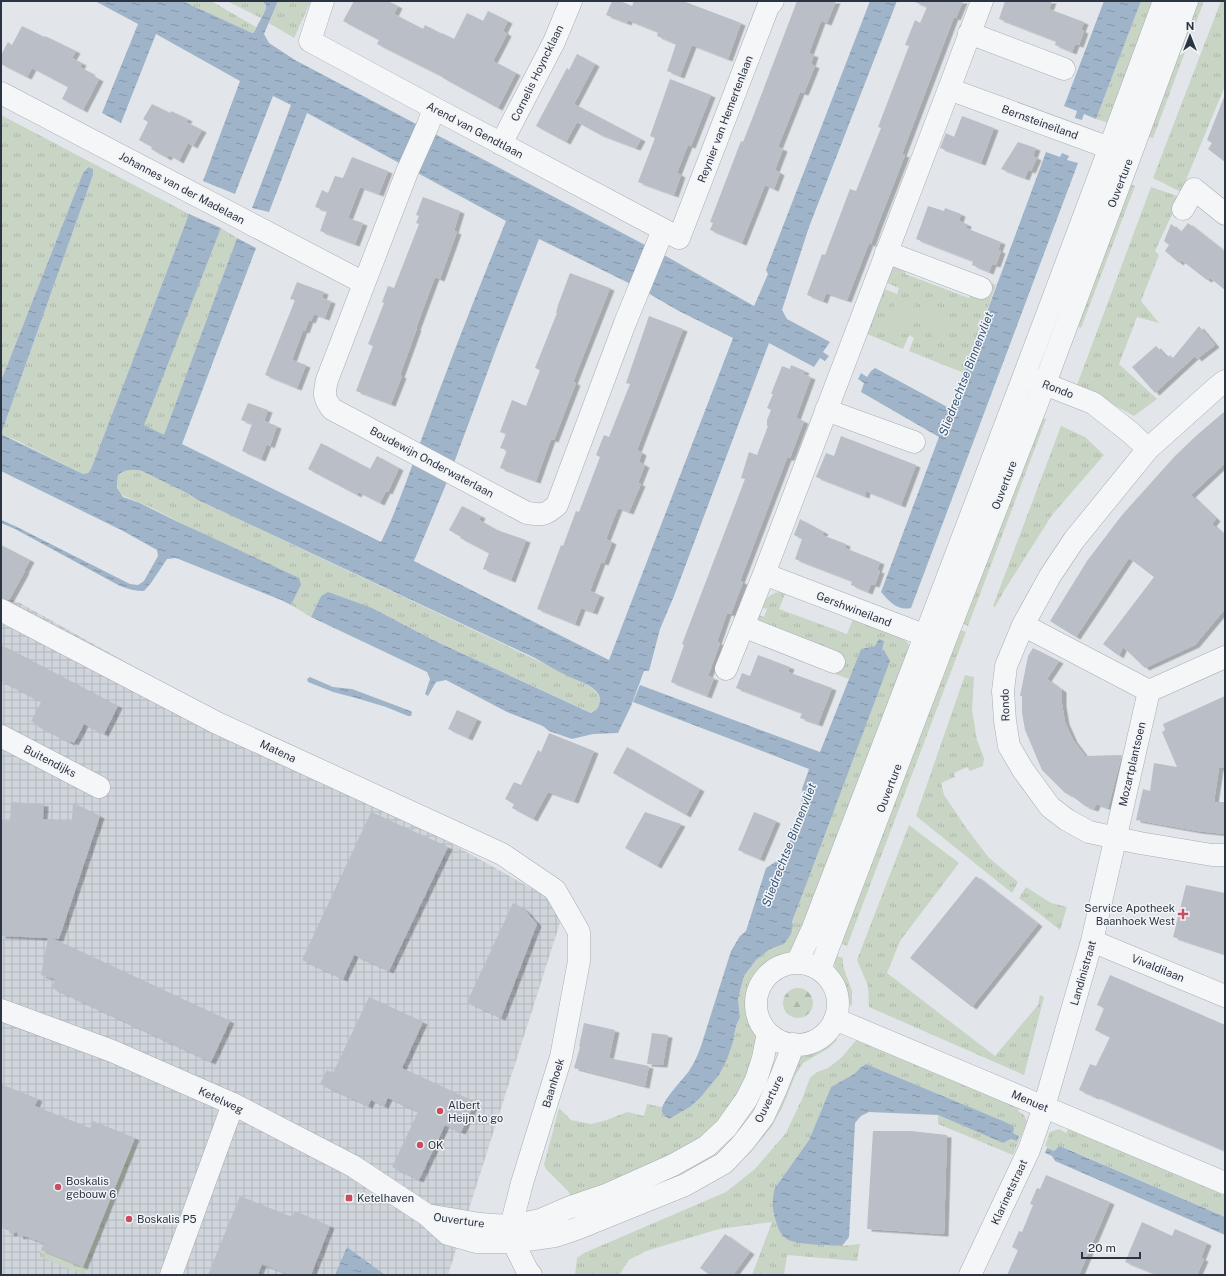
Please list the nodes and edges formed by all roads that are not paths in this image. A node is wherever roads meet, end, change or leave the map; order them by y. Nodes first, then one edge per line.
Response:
1 (323, 1) edge
2 (571, 1) edge
3 (982, 1) edge
4 (1164, 1) edge
5 (1187, 1) edge
6 (764, 3) edge
7 (969, 33) junction
8 (1064, 69) dead end
9 (949, 89) junction
10 (1, 92) edge
11 (431, 116) junction
12 (501, 144) junction
13 (1110, 148) junction
14 (1130, 156) junction
15 (1183, 209) dead end
16 (1225, 214) edge
17 (665, 238) junction
18 (886, 252) junction
19 (364, 283) junction
20 (981, 288) dead end
21 (1024, 376) junction
22 (1225, 381) edge
23 (1045, 383) junction
24 (826, 410) junction
25 (914, 442) dead end
26 (1148, 450) junction
27 (764, 574) junction
28 (1, 610) edge
29 (1023, 625) junction
30 (743, 626) junction
31 (935, 639) junction
32 (1225, 657) edge
33 (834, 662) dead end
34 (726, 669) dead end
35 (1148, 691) junction
36 (1, 736) edge
37 (99, 787) dead end
38 (1115, 838) junction
39 (1225, 855) edge
40 (555, 890) joint
41 (1092, 941) junction
42 (797, 963) junction
43 (820, 969) junction
44 (1225, 996) edge
45 (1, 1010) edge
46 (835, 1019) junction
47 (768, 1033) junction
48 (794, 1044) junction
49 (233, 1104) junction
50 (1044, 1107) junction
51 (1225, 1183) edge
52 (427, 1215) joint
53 (512, 1234) junction
54 (171, 1275) edge
55 (531, 1275) edge
56 (970, 1275) edge

1 - 11 street, Arend van Gendtlaan
2 - 12 street, Cornelis Hoyncklaan
3 - 7 street
4 - 13 street, Ouverture
5 - 14 street, Ouverture
6 - 17 street, Reynier van Hemertenlaan
7 - 8 street
7 - 9 street
9 - 13 street, Bernsteineiland
9 - 18 street
10 - 19 street, Johannes van der Madelaan
11 - 12 street, Arend van Gendtlaan
11 - 19 street, Boudewijn Onderwaterlaan
12 - 17 street, Arend van Gendtlaan
13 - 14 street, Bernsteineiland
13 - 21 street, Ouverture
14 - 23 street, Ouverture
15 - 16 street
17 - 19 street, Boudewijn Onderwaterlaan
18 - 20 street
18 - 24 street
21 - 23 street, Rondo
21 - 31 street, Ouverture
22 - 26 street, Rondo
23 - 26 street, Rondo
23 - 31 street, Ouverture
24 - 25 street
24 - 27 street
26 - 29 street, Rondo
27 - 30 street
27 - 31 street, Gershwineiland
28 - 40 street, Matena
29 - 35 street
29 - 38 street, Rondo
30 - 33 street
30 - 34 street
31 - 42 street, Ouverture
31 - 43 street, Ouverture
32 - 35 street
35 - 38 street, Mozartplantsoen
36 - 37 street, Buitendijks
38 - 39 street, Rondo
38 - 41 street, Landinistraat
40 - 53 street, Baanhoek
41 - 44 street, Vivaldilaan
41 - 50 street, Landinistraat
42 - 43 street
42 - 47 street
43 - 46 street
45 - 49 street, Ketelweg
46 - 48 street
46 - 50 street, Menuet
47 - 48 street
47 - 53 street, Ouverture
48 - 53 street, Ouverture
49 - 52 street, Ketelweg
49 - 54 street
50 - 51 street, Menuet
50 - 56 street, Klarinetstraat
52 - 53 street, Ouverture
53 - 55 street

